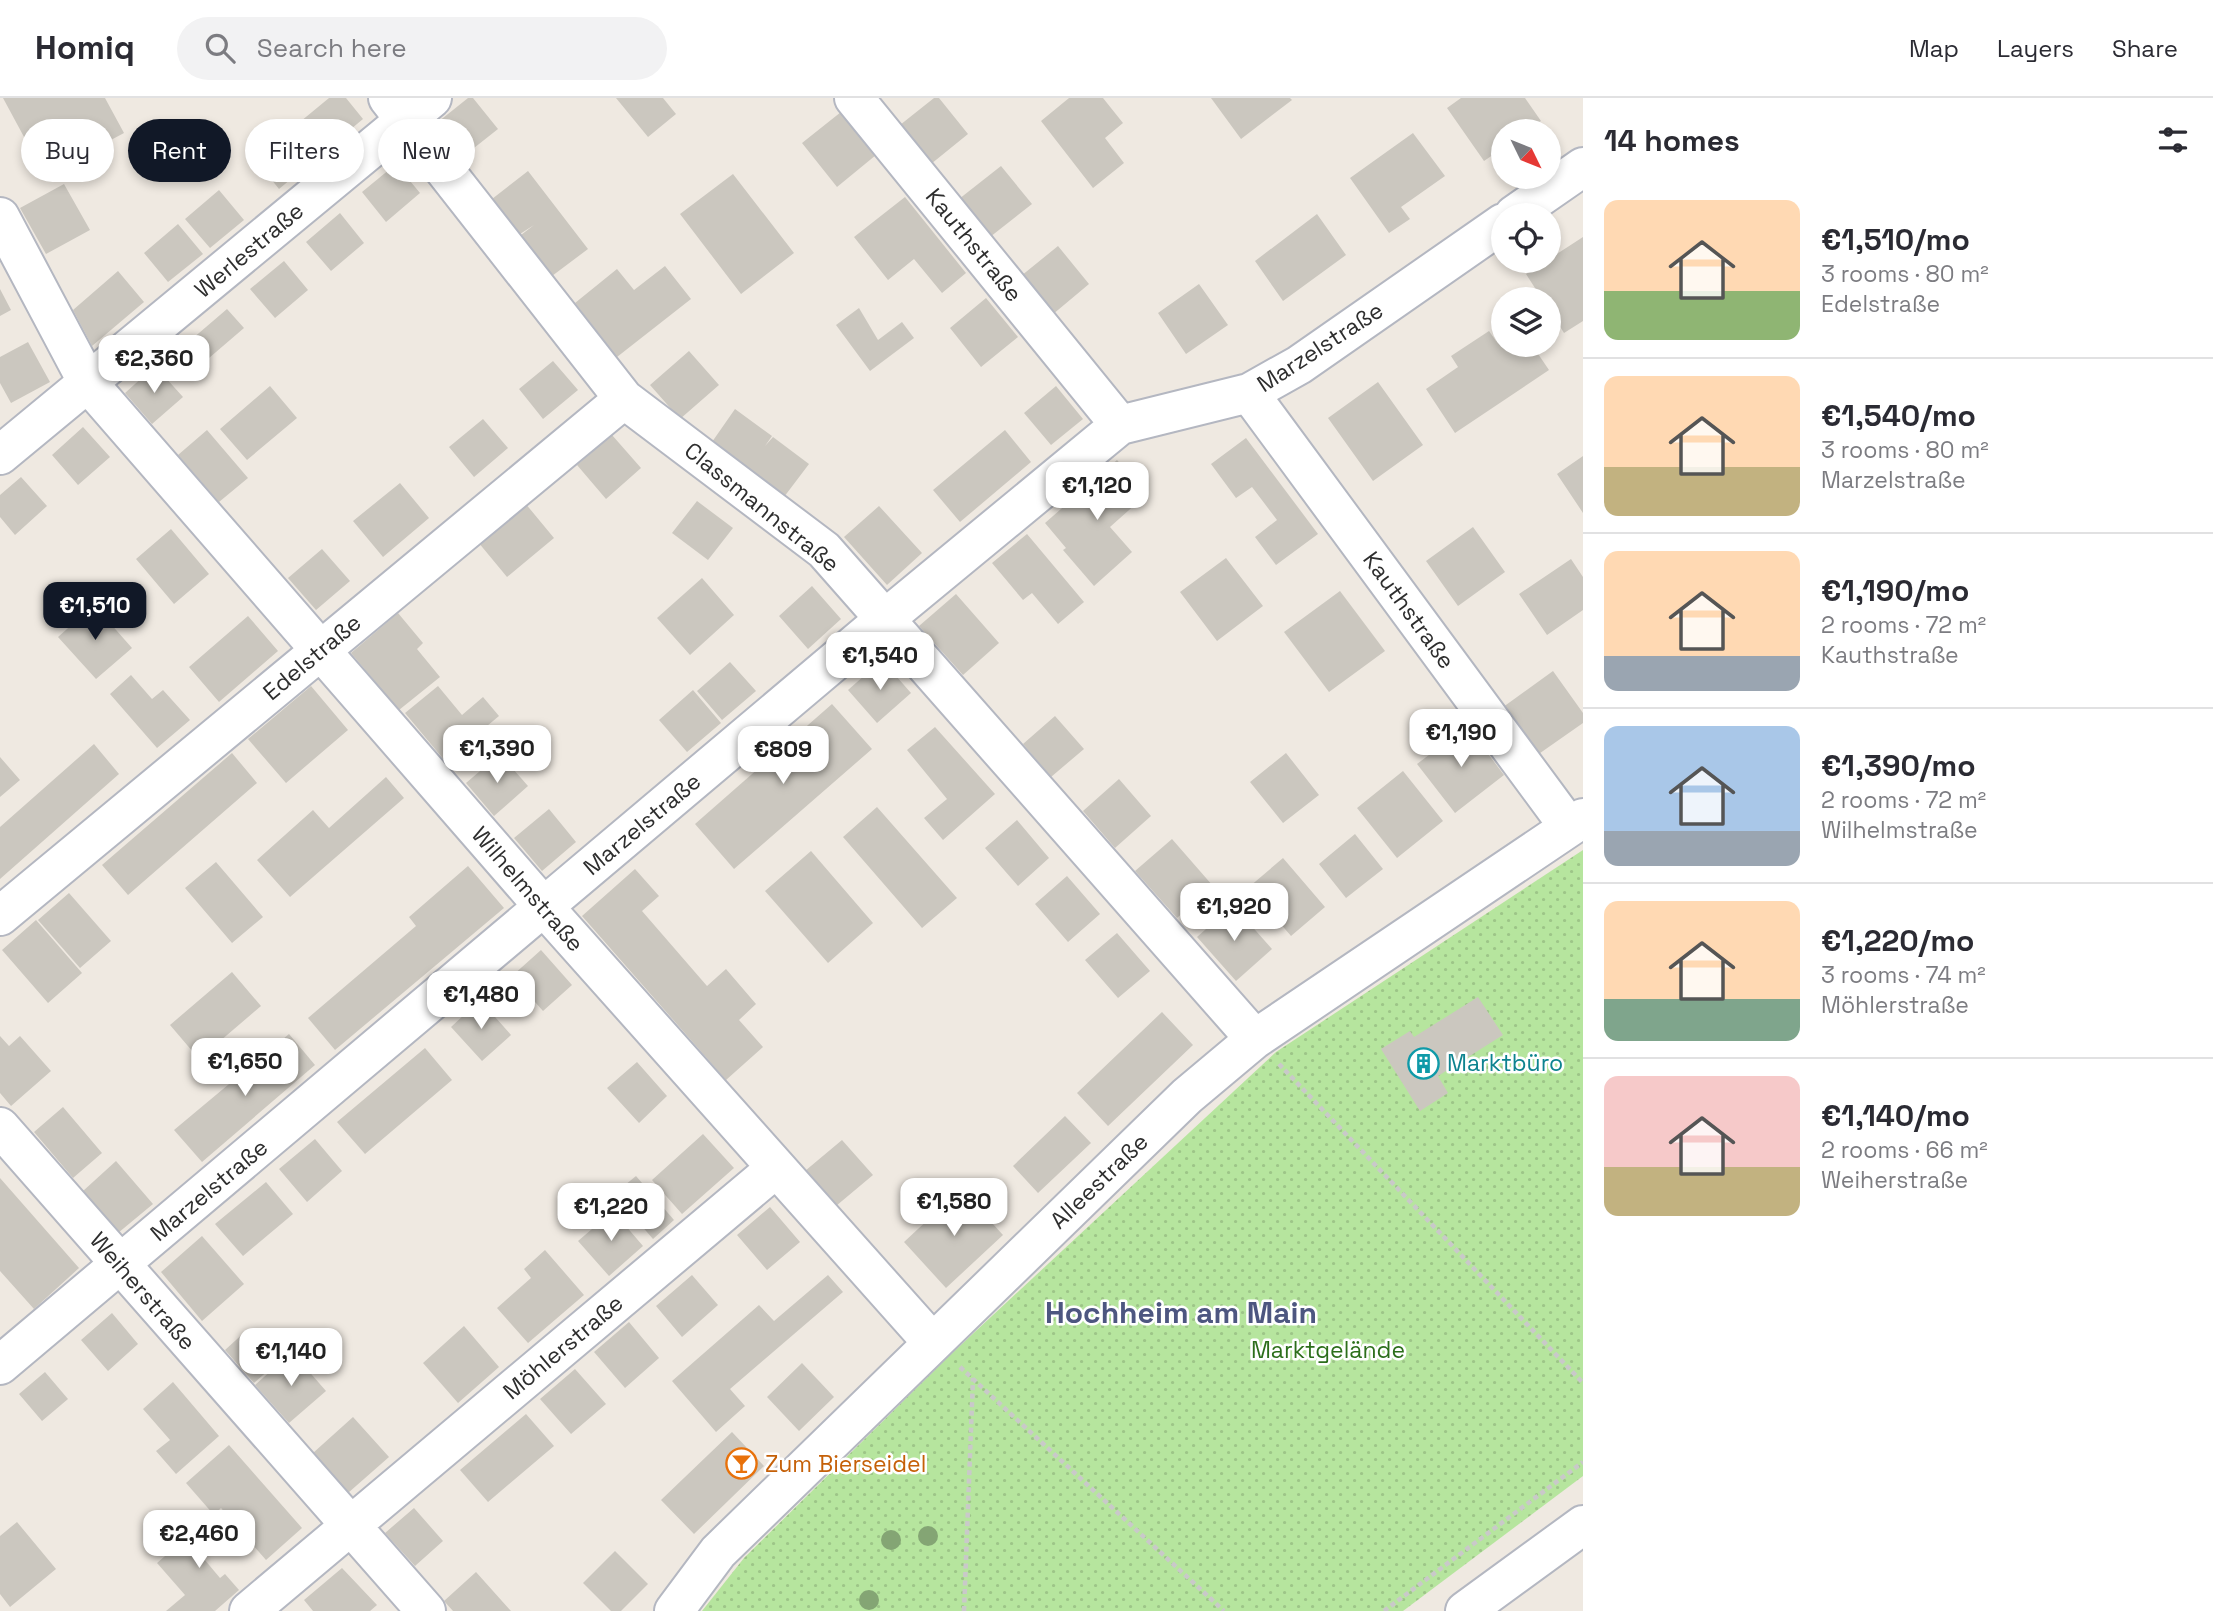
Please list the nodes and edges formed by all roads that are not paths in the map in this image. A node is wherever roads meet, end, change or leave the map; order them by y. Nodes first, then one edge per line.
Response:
1 (854, 98) edge
2 (409, 105) edge
3 (1581, 172) edge
4 (1533, 203) edge
5 (1491, 231) edge
6 (4, 234) edge
7 (88, 383) junction
8 (1250, 393) junction
9 (624, 399) junction
10 (1120, 425) junction
11 (0, 455) edge
12 (886, 618) junction
13 (320, 650) junction
14 (1576, 823) edge
15 (544, 907) junction
16 (0, 916) edge
17 (1255, 1039) junction
18 (0, 1127) edge
19 (775, 1169) junction
20 (119, 1265) junction
21 (932, 1342) junction
22 (0, 1365) edge
23 (1583, 1525) edge
24 (351, 1526) junction
25 (249, 1611) edge
26 (426, 1611) edge
27 (674, 1611) edge
28 (1465, 1611) edge

1 - 10 street, Kauthstraße
2 - 7 street, Werlestraße
2 - 9 street, Classmannstraße
3 - 4 street
5 - 8 street, Marzelstraße
6 - 7 street, Wilhelmstraße
7 - 11 street, Werlestraße
7 - 13 street, Wilhelmstraße
8 - 10 street, Marzelstraße
8 - 14 street, Kauthstraße
9 - 12 street, Classmannstraße
9 - 13 street, Edelstraße
10 - 12 street, Marzelstraße
12 - 15 street, Marzelstraße
12 - 17 street, Classmannstraße
13 - 15 street, Wilhelmstraße
13 - 16 street, Edelstraße
14 - 17 street, Alleestraße
15 - 19 street, Wilhelmstraße
15 - 20 street, Marzelstraße
17 - 21 street, Alleestraße
18 - 20 street, Weiherstraße
19 - 21 street, Wilhelmstraße
19 - 24 street, Möhlerstraße
20 - 22 street, Marzelstraße
20 - 24 street, Weiherstraße
21 - 27 street, Alleestraße
23 - 28 street
24 - 25 street, Möhlerstraße
24 - 26 street, Weiherstraße

